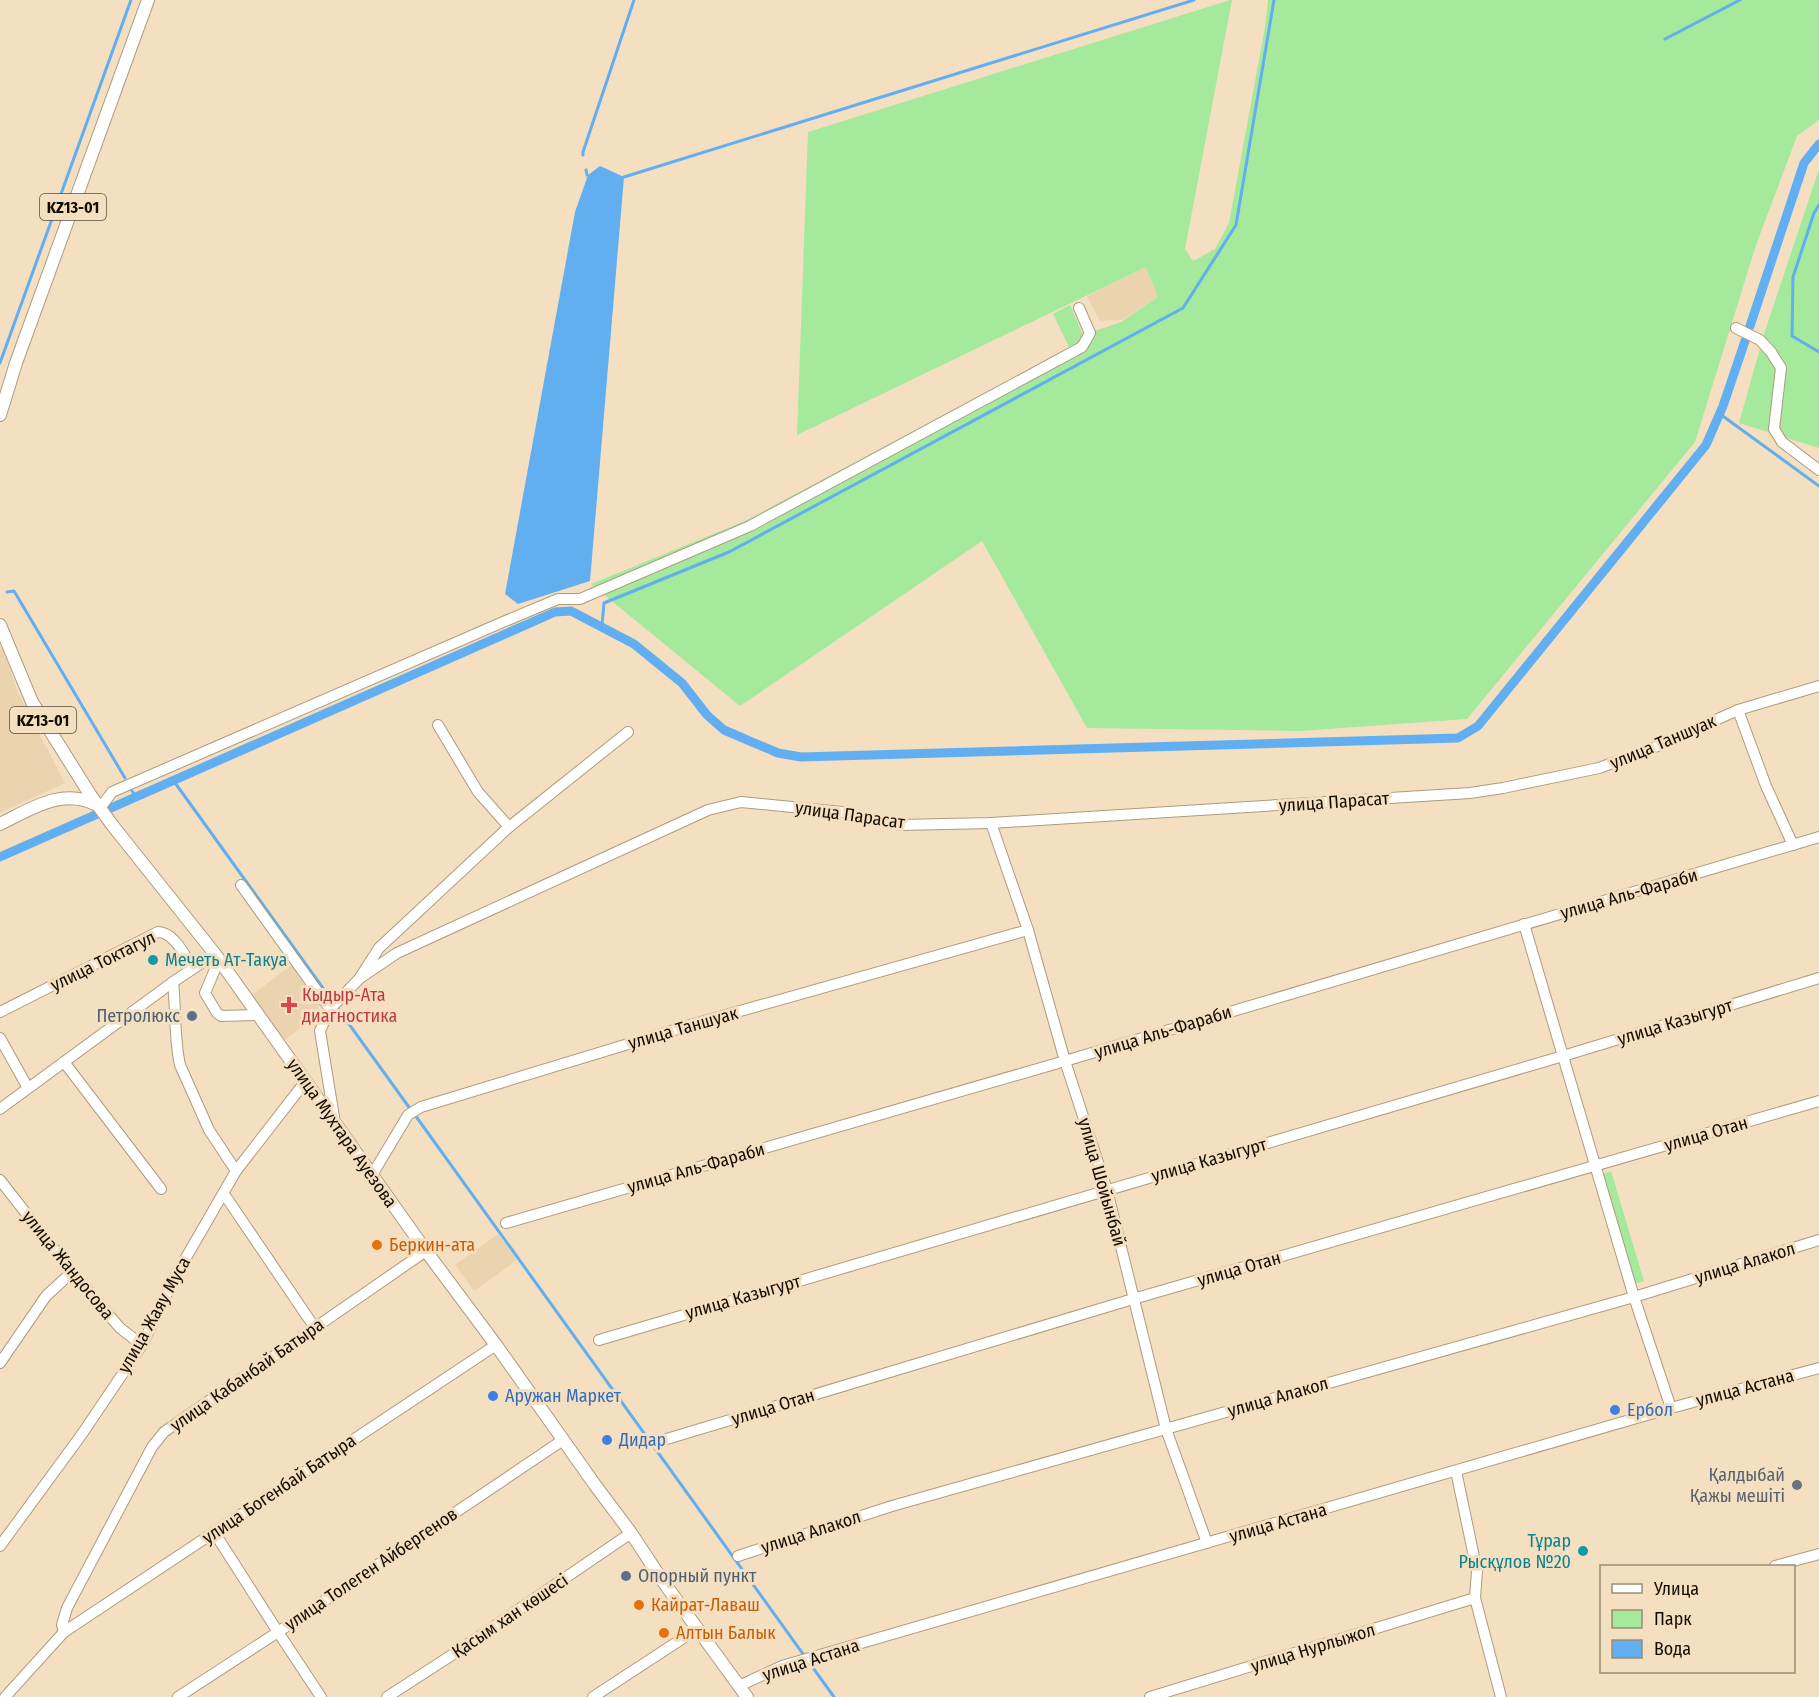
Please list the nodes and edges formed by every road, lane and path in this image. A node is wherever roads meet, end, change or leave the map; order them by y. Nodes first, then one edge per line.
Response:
1 (148, 0) edge
2 (1079, 308) dead end
3 (1736, 328) dead end
4 (0, 416) edge
5 (1819, 470) edge
6 (0, 625) edge
7 (1819, 686) edge
8 (1738, 710) junction
9 (438, 725) dead end
10 (628, 732) dead end
11 (1503, 788) joint
12 (100, 807) junction
13 (991, 823) junction
14 (0, 824) edge
15 (509, 827) junction
16 (1819, 837) edge
17 (1793, 845) junction
18 (241, 885) dead end
19 (1524, 924) junction
20 (1028, 930) junction
21 (395, 933) junction
22 (406, 949) junction
23 (217, 957) junction
24 (193, 968) junction
25 (360, 978) junction
26 (1819, 978) edge
27 (173, 982) junction
28 (333, 1006) junction
29 (0, 1012) edge
30 (258, 1015) junction
31 (0, 1038) edge
32 (1563, 1056) junction
33 (1065, 1061) junction
34 (64, 1062) junction
35 (305, 1082) junction
36 (28, 1088) junction
37 (1819, 1101) edge
38 (0, 1109) edge
39 (335, 1124) junction
40 (1595, 1166) junction
41 (236, 1171) junction
42 (372, 1175) junction
43 (0, 1180) edge
44 (161, 1189) dead end
45 (1107, 1190) junction
46 (224, 1194) junction
47 (506, 1224) dead end
48 (1819, 1240) edge
49 (426, 1251) junction
50 (72, 1272) junction
51 (1634, 1297) junction
52 (1133, 1299) junction
53 (315, 1328) junction
54 (599, 1340) dead end
55 (142, 1345) junction
56 (496, 1346) junction
57 (0, 1363) edge
58 (1819, 1368) edge
59 (1671, 1408) junction
60 (1166, 1429) junction
61 (563, 1440) junction
62 (660, 1441) dead end
63 (1456, 1471) junction
64 (214, 1532) junction
65 (631, 1533) junction
66 (1208, 1543) junction
67 (0, 1546) edge
68 (1819, 1554) edge
69 (738, 1556) dead end
70 (1779, 1565) edge
71 (1475, 1598) junction
72 (697, 1629) junction
73 (64, 1632) junction
74 (278, 1632) junction
75 (743, 1692) edge
76 (5, 1697) edge
77 (178, 1697) edge
78 (321, 1697) edge
79 (387, 1697) edge
80 (593, 1697) edge
81 (1150, 1697) edge
82 (1501, 1697) edge

1 - 4 main road, KZ13-01
2 - 12 street
3 - 5 street
6 - 12 main road, KZ13-01
7 - 8 street, улица Таншуак
8 - 11 street, улица Таншуак
8 - 17 street
9 - 15 street
10 - 15 street
11 - 13 street, улица Парасат
12 - 14 main road
12 - 23 main road, улица Мухтара Ауезова / KZ13-01
13 - 20 street, улица Шойынбай
13 - 22 street, улица Парасат
15 - 21 street
16 - 17 street, улица Аль-Фараби
17 - 19 street, улица Аль-Фараби
18 - 28 street
19 - 32 street
19 - 33 street, улица Аль-Фараби
20 - 33 street, улица Шойынбай
20 - 42 street, улица Таншуак
21 - 22 street
21 - 25 street
22 - 25 street, улица Парасат
23 - 24 street
23 - 30 main road, улица Мухтара Ауезова / KZ13-01
23 - 30 street
24 - 27 street
24 - 29 street, улица Токтагул
25 - 28 street, улица Парасат
26 - 32 street, улица Казыгурт
27 - 34 street
27 - 41 street
28 - 39 street, улица Парасат
30 - 35 main road, улица Мухтара Ауезова / KZ13-01
31 - 36 street
32 - 40 street
32 - 45 street, улица Казыгурт
33 - 45 street, улица Шойынбай
33 - 47 street, улица Аль-Фараби
34 - 36 street
34 - 44 street
35 - 39 main road, улица Мухтара Ауезова / KZ13-01
35 - 41 street, улица Жаяу Муса
36 - 38 street
37 - 40 street, улица Отан
39 - 42 main road, улица Мухтара Ауезова / KZ13-01
40 - 51 street
40 - 52 street, улица Отан
41 - 46 street, улица Жаяу Муса
42 - 49 main road, улица Мухтара Ауезова / KZ13-01
43 - 50 street, улица Жандосова
45 - 52 street, улица Шойынбай
45 - 54 street, улица Казыгурт
46 - 53 street
46 - 55 street, улица Жаяу Муса
48 - 51 street, улица Алакол
49 - 53 street, улица Кабанбай Батыра
49 - 56 main road, улица Мухтара Ауезова / KZ13-01
50 - 55 street, улица Жандосова
50 - 57 street
51 - 59 street
51 - 60 street, улица Алакол
52 - 60 street, улица Шойынбай
52 - 62 street, улица Отан
53 - 73 street, улица Кабанбай Батыра
55 - 67 street, улица Жаяу Муса
56 - 61 main road, улица Мухтара Ауезова / KZ13-01
56 - 64 street, улица Богенбай Батыра
58 - 59 street, улица Астана
59 - 63 street, улица Астана
60 - 66 street, улица Шойынбай
60 - 69 street, улица Алакол
61 - 65 main road, улица Мухтара Ауезова / KZ13-01
61 - 74 street, улица Толеген Айбергенов
63 - 66 street, улица Астана
63 - 71 street
64 - 73 street, улица Богенбай Батыра
64 - 74 street
65 - 72 main road, улица Мухтара Ауезова / KZ13-01
65 - 79 street, Қасым хан көшесі
66 - 75 street, улица Астана
68 - 70 street
71 - 81 street, улица Нурлыжол
71 - 82 street
72 - 75 main road, улица Мухтара Ауезова / KZ13-01
72 - 80 street
73 - 76 street
74 - 77 street, улица Толеген Айбергенов
74 - 78 street

